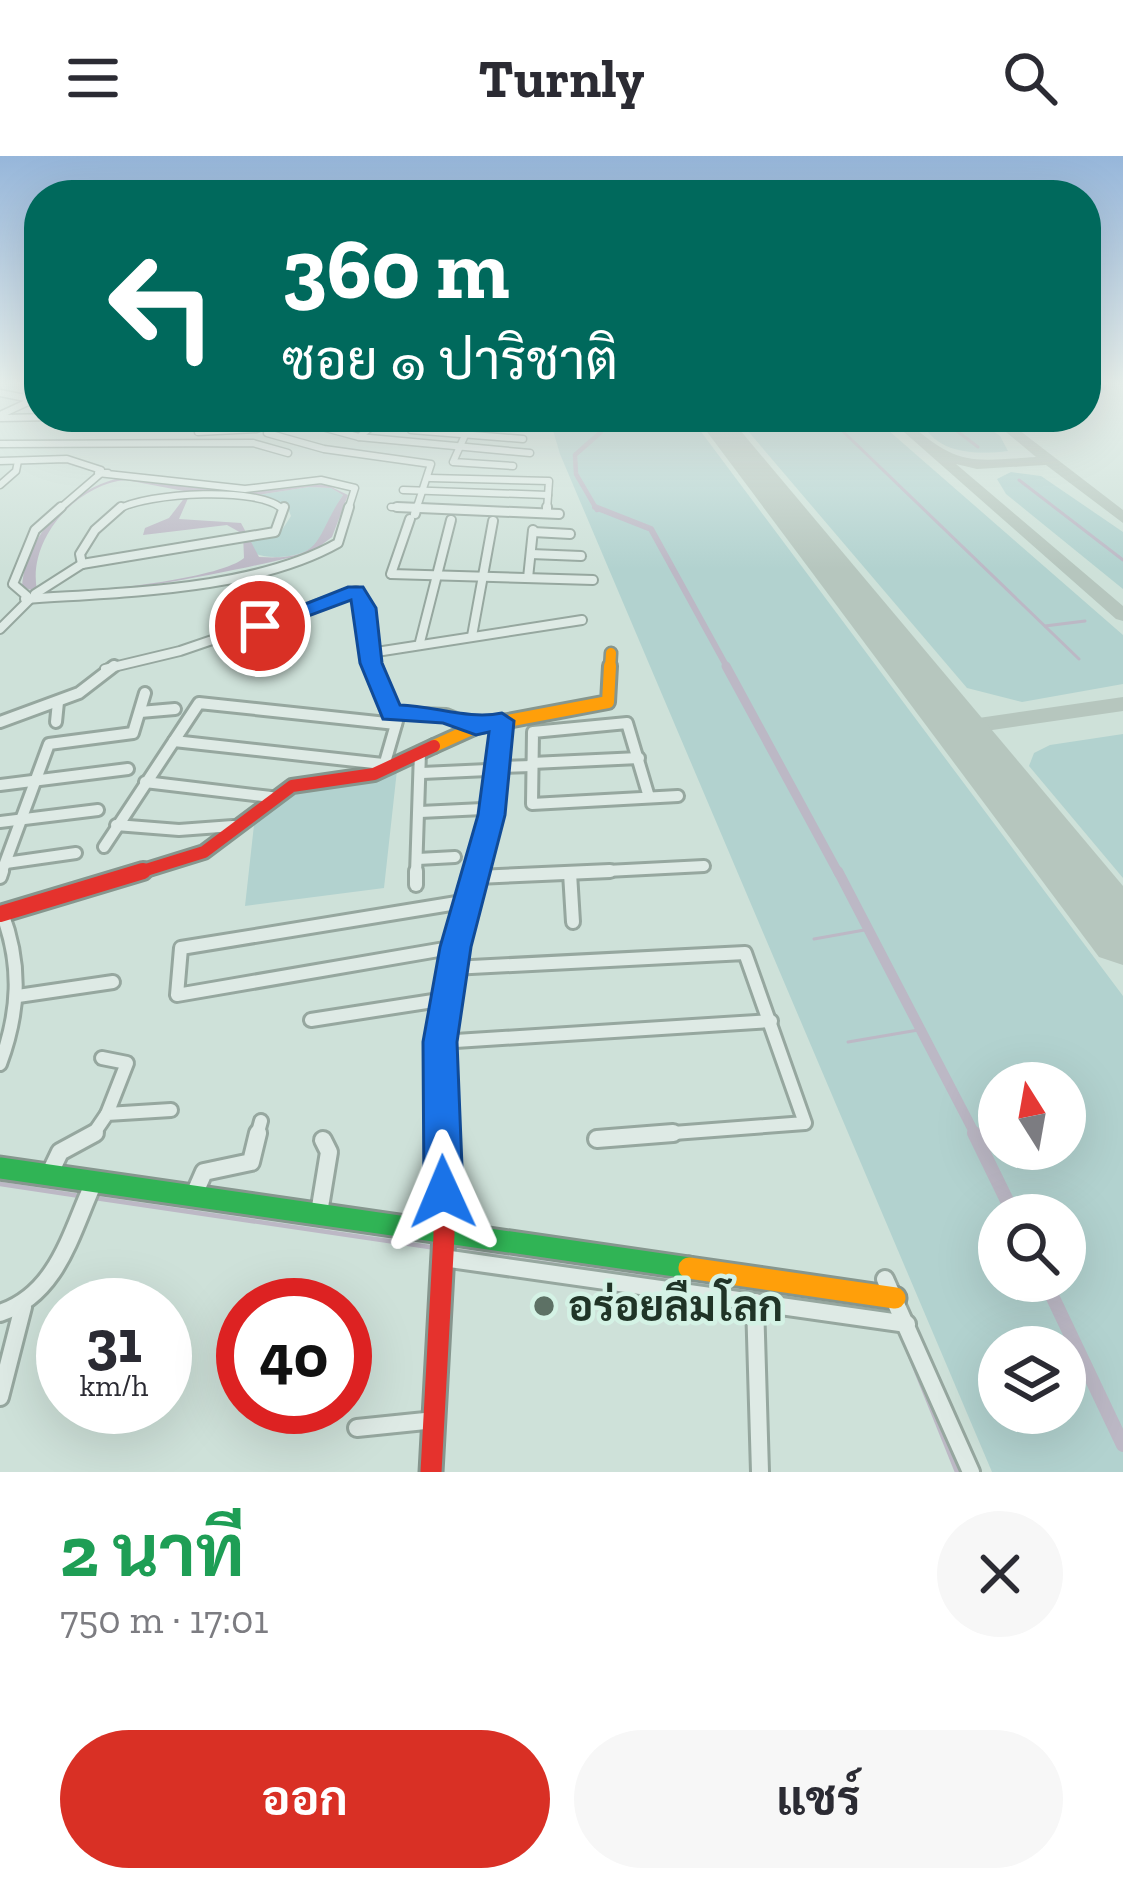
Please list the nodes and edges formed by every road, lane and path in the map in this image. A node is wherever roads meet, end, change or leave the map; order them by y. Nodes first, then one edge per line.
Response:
1 (265, 446) edge
2 (395, 446) edge
3 (436, 446) edge
4 (314, 447) joint
5 (458, 449) junction
6 (288, 453) dead end
7 (302, 453) dead end
8 (530, 453) dead end
9 (386, 458) junction
10 (18, 460) junction
11 (0, 461) edge
12 (513, 466) dead end
13 (103, 472) junction
14 (430, 478) junction
15 (0, 485) edge
16 (403, 490) dead end
17 (424, 491) junction
18 (548, 495) junction
19 (391, 507) dead end
20 (547, 512) junction
21 (414, 514) junction
22 (560, 514) dead end
23 (451, 520) dead end
24 (493, 521) dead end
25 (570, 534) dead end
26 (531, 554) junction
27 (581, 556) dead end
28 (82, 564) junction
29 (436, 576) junction
30 (482, 577) junction
31 (528, 578) junction
32 (593, 580) dead end
33 (34, 595) junction
34 (582, 620) dead end
35 (0, 628) edge
36 (472, 636) junction
37 (420, 642) junction
38 (370, 653) junction
39 (611, 653) dead end
40 (145, 693) dead end
41 (58, 702) junction
42 (175, 709) dead end
43 (140, 712) junction
44 (397, 720) junction
45 (502, 721) junction
46 (0, 722) edge
47 (56, 722) dead end
48 (476, 727) junction
49 (174, 741) junction
50 (420, 752) junction
51 (640, 758) junction
52 (532, 763) junction
53 (384, 766) junction
54 (495, 766) junction
55 (128, 769) dead end
56 (422, 773) junction
57 (36, 780) junction
58 (145, 782) junction
59 (0, 785) edge
60 (271, 796) junction
61 (678, 796) dead end
62 (649, 797) junction
63 (482, 809) dead end
64 (98, 810) dead end
65 (420, 812) junction
66 (22, 819) junction
67 (0, 822) edge
68 (116, 825) junction
69 (233, 826) junction
70 (104, 847) dead end
71 (76, 854) dead end
72 (455, 857) dead end
73 (418, 859) junction
74 (5, 862) junction
75 (704, 866) dead end
76 (570, 873) junction
77 (0, 877) edge
78 (477, 877) junction
79 (416, 885) dead end
80 (469, 901) junction
81 (1, 913) edge
82 (573, 922) dead end
83 (456, 947) junction
84 (452, 968) junction
85 (113, 982) dead end
86 (18, 996) junction
87 (446, 999) junction
88 (311, 1019) dead end
89 (771, 1021) junction
90 (440, 1042) junction
91 (102, 1058) dead end
92 (0, 1064) edge
93 (171, 1110) dead end
94 (107, 1114) junction
95 (261, 1120) dead end
96 (597, 1139) dead end
97 (323, 1140) dead end
98 (0, 1168) edge
99 (50, 1175) junction
100 (89, 1192) junction
101 (193, 1197) junction
102 (319, 1216) junction
103 (444, 1235) junction
104 (574, 1253) junction
105 (443, 1258) junction
106 (573, 1276) junction
107 (885, 1279) dead end
108 (895, 1298) junction
109 (755, 1302) junction
110 (23, 1307) junction
111 (0, 1313) edge
112 (907, 1324) junction
113 (0, 1397) edge
114 (435, 1420) junction
115 (372, 1426) edge
116 (431, 1472) edge
117 (760, 1472) edge
118 (971, 1472) edge

1 - 6 street
2 - 9 street
3 - 5 street
4 - 7 street
4 - 9 street
5 - 8 street
5 - 12 street
9 - 14 street
10 - 11 street
10 - 13 street
10 - 15 street
13 - 33 street
13 - 33 street
14 - 17 street
14 - 18 street
16 - 17 street
17 - 18 street
17 - 21 street
18 - 20 street
19 - 21 street
20 - 21 street
20 - 22 street
21 - 29 street
23 - 29 street
24 - 30 street
25 - 26 street
26 - 27 street
26 - 31 street
28 - 28 street
28 - 33 street
29 - 30 street
29 - 37 street
30 - 31 street
30 - 36 street
31 - 32 street
33 - 35 street
34 - 36 street
36 - 37 street
37 - 38 street
38 - 41 street
38 - 44 street
39 - 45 street
40 - 43 street
41 - 46 street
41 - 47 street
42 - 43 street
43 - 57 street
44 - 48 street
44 - 49 street
44 - 53 street
45 - 48 street
45 - 54 street
48 - 50 street
49 - 53 street
49 - 58 street
50 - 53 street
50 - 56 street
51 - 52 street
51 - 52 street
51 - 62 street
52 - 54 street
52 - 62 street
53 - 60 street
54 - 56 street
54 - 78 street
55 - 57 street
56 - 65 street
57 - 59 street
57 - 66 street
58 - 60 street
58 - 68 street
60 - 69 street
61 - 62 street
63 - 65 street
64 - 66 street
65 - 73 street
66 - 67 street
66 - 74 street
68 - 69 street
68 - 70 street
69 - 81 street
71 - 74 street
72 - 73 street
73 - 79 street
74 - 77 street
75 - 76 street
76 - 78 street
76 - 82 street
78 - 80 street
80 - 83 street
80 - 83 street
81 - 86 street
83 - 84 street
84 - 87 street
84 - 89 street
85 - 86 street
86 - 92 street
87 - 88 street
87 - 90 street
89 - 90 street
89 - 96 street
90 - 103 street
91 - 94 street
93 - 94 street
94 - 99 street
95 - 101 street
97 - 102 street
98 - 99 street
99 - 100 street
100 - 101 street
100 - 110 street
101 - 102 street
102 - 103 street
103 - 104 street
103 - 105 street
104 - 106 street
104 - 108 street
105 - 106 street
105 - 114 street
106 - 109 street
107 - 108 street
108 - 112 street
109 - 112 street
109 - 117 street
110 - 111 street
110 - 113 street
112 - 118 street
114 - 115 street
114 - 116 street

